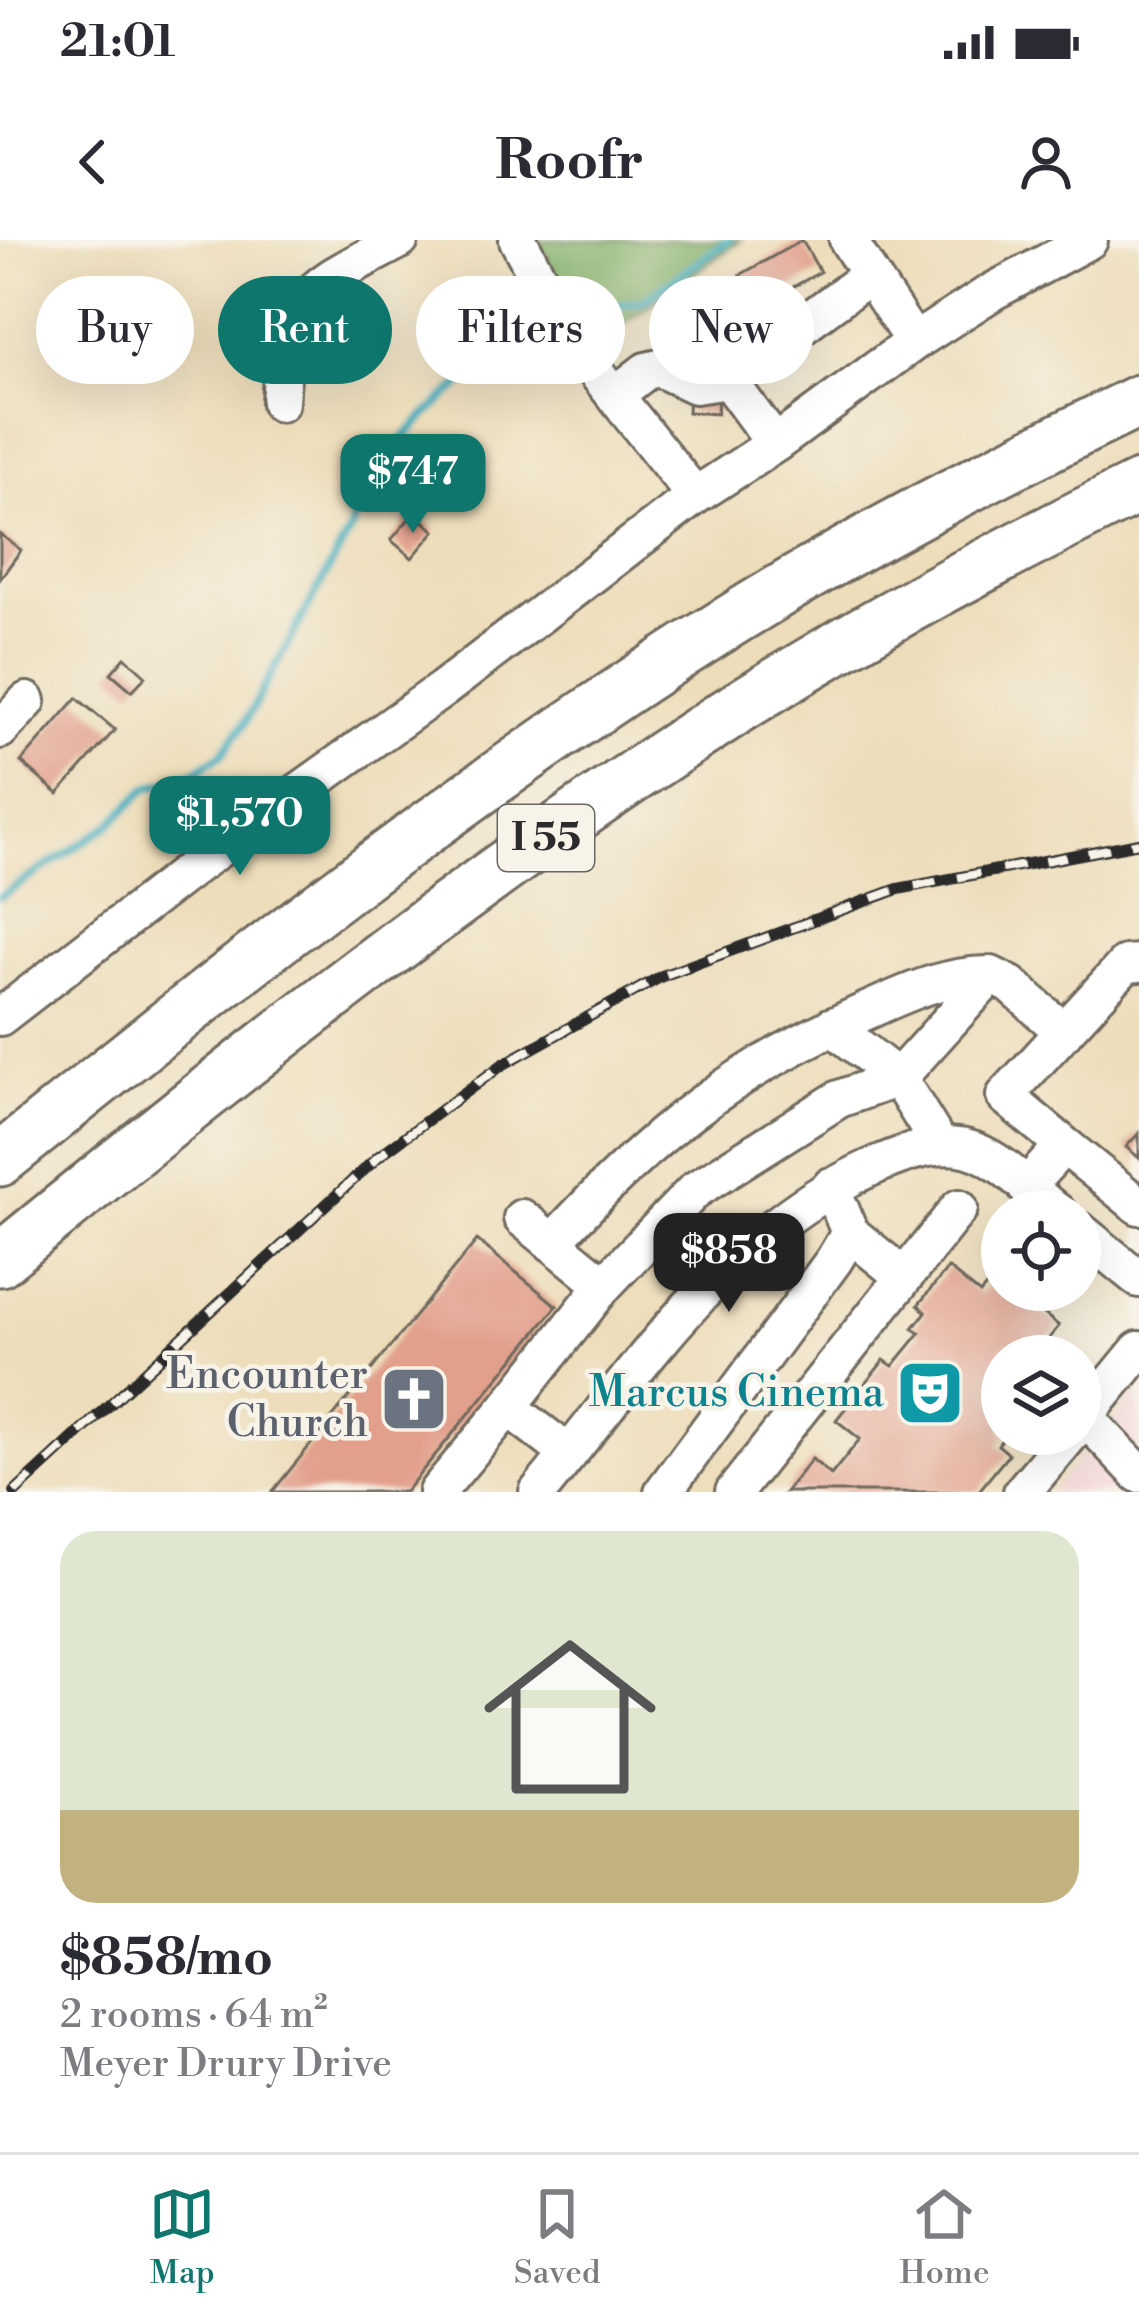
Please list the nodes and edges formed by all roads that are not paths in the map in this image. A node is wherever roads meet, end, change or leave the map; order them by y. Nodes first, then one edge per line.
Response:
1 (400, 240) edge
2 (518, 240) edge
3 (848, 240) edge
4 (1068, 244) edge
5 (870, 275) junction
6 (814, 316) edge
7 (914, 342) junction
8 (649, 370) edge
9 (731, 384) edge
10 (615, 395) junction
11 (1139, 401) edge
12 (280, 403) dead end
13 (775, 444) junction
14 (1139, 487) edge
15 (695, 496) junction
16 (28, 701) dead end
17 (0, 730) edge
18 (1139, 963) edge
19 (991, 975) junction
20 (0, 1018) edge
21 (832, 1027) junction
22 (1064, 1032) junction
23 (898, 1078) junction
24 (1064, 1145) junction
25 (940, 1146) junction
26 (0, 1160) edge
27 (831, 1186) junction
28 (1026, 1187) junction
29 (1031, 1191) edge
30 (1139, 1205) edge
31 (959, 1208) dead end
32 (522, 1218) dead end
33 (850, 1233) junction
34 (552, 1243) junction
35 (1101, 1248) edge
36 (0, 1260) edge
37 (904, 1277) junction
38 (1139, 1279) edge
39 (604, 1286) junction
40 (1135, 1363) edge
41 (1101, 1399) edge
42 (508, 1407) junction
43 (1101, 1443) edge
44 (569, 1454) junction
45 (1061, 1455) edge
46 (1139, 1474) edge
47 (1045, 1484) edge
48 (437, 1492) edge
49 (538, 1492) edge
50 (663, 1492) edge
51 (734, 1492) edge

1 - 12 street
2 - 10 street
3 - 5 street
4 - 7 street
5 - 6 street
5 - 7 street
7 - 13 street
8 - 10 street
9 - 13 street
10 - 15 street
11 - 26 highway, I 55
13 - 15 street
14 - 36 highway, I 55
15 - 20 street
16 - 17 street
18 - 22 street
19 - 21 street
19 - 22 street
19 - 23 street
21 - 23 street
21 - 34 street
22 - 24 street
23 - 25 street
23 - 39 street
24 - 28 street
24 - 30 street
25 - 27 street
25 - 28 street
27 - 33 street
27 - 44 street
28 - 29 street
31 - 37 street
32 - 34 street
33 - 37 street
33 - 50 street
34 - 39 street
35 - 38 street
37 - 51 street
39 - 42 street
40 - 41 street
42 - 44 street
42 - 48 street
43 - 46 street
44 - 49 street
45 - 47 street

